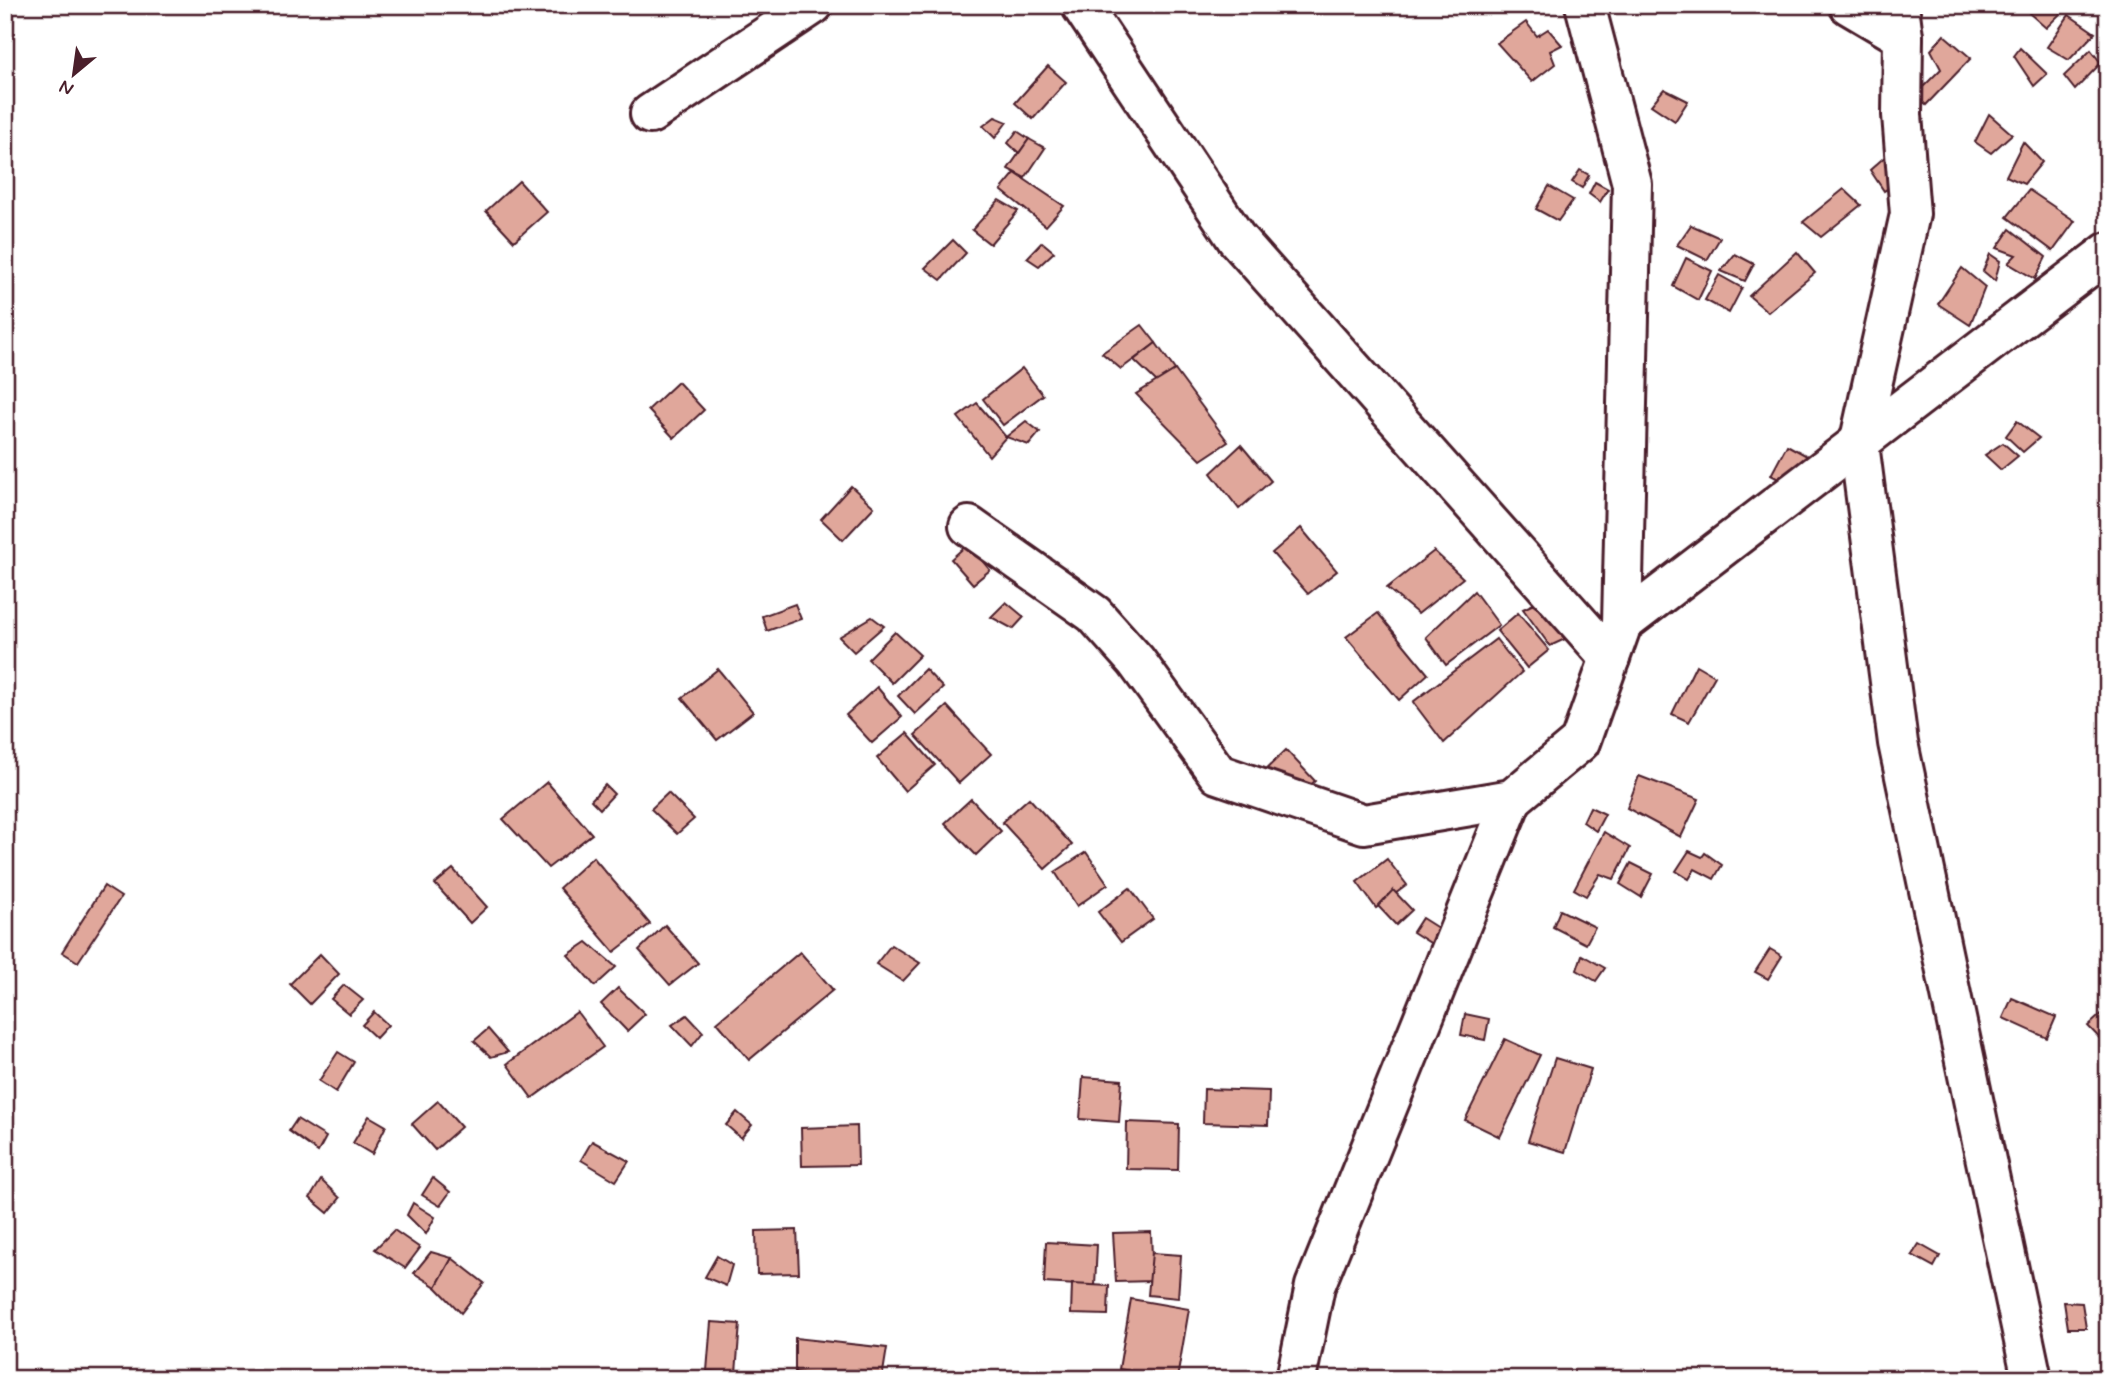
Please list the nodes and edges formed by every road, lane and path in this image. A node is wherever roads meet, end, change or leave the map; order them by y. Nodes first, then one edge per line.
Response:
1 (813, 5) edge
2 (1081, 5) edge
3 (1586, 5) edge
4 (1849, 5) edge
5 (1901, 21) edge
6 (650, 114) dead end
7 (2108, 252) edge
8 (1858, 444) junction
9 (969, 526) dead end
10 (1616, 641) junction
11 (1512, 799) junction
12 (1296, 1379) edge
13 (2032, 1379) edge

1 - 6 street
2 - 10 street
3 - 10 street
4 - 5 street
5 - 8 street
7 - 8 street
8 - 10 street
8 - 13 street
9 - 11 street
10 - 11 street
11 - 12 street

